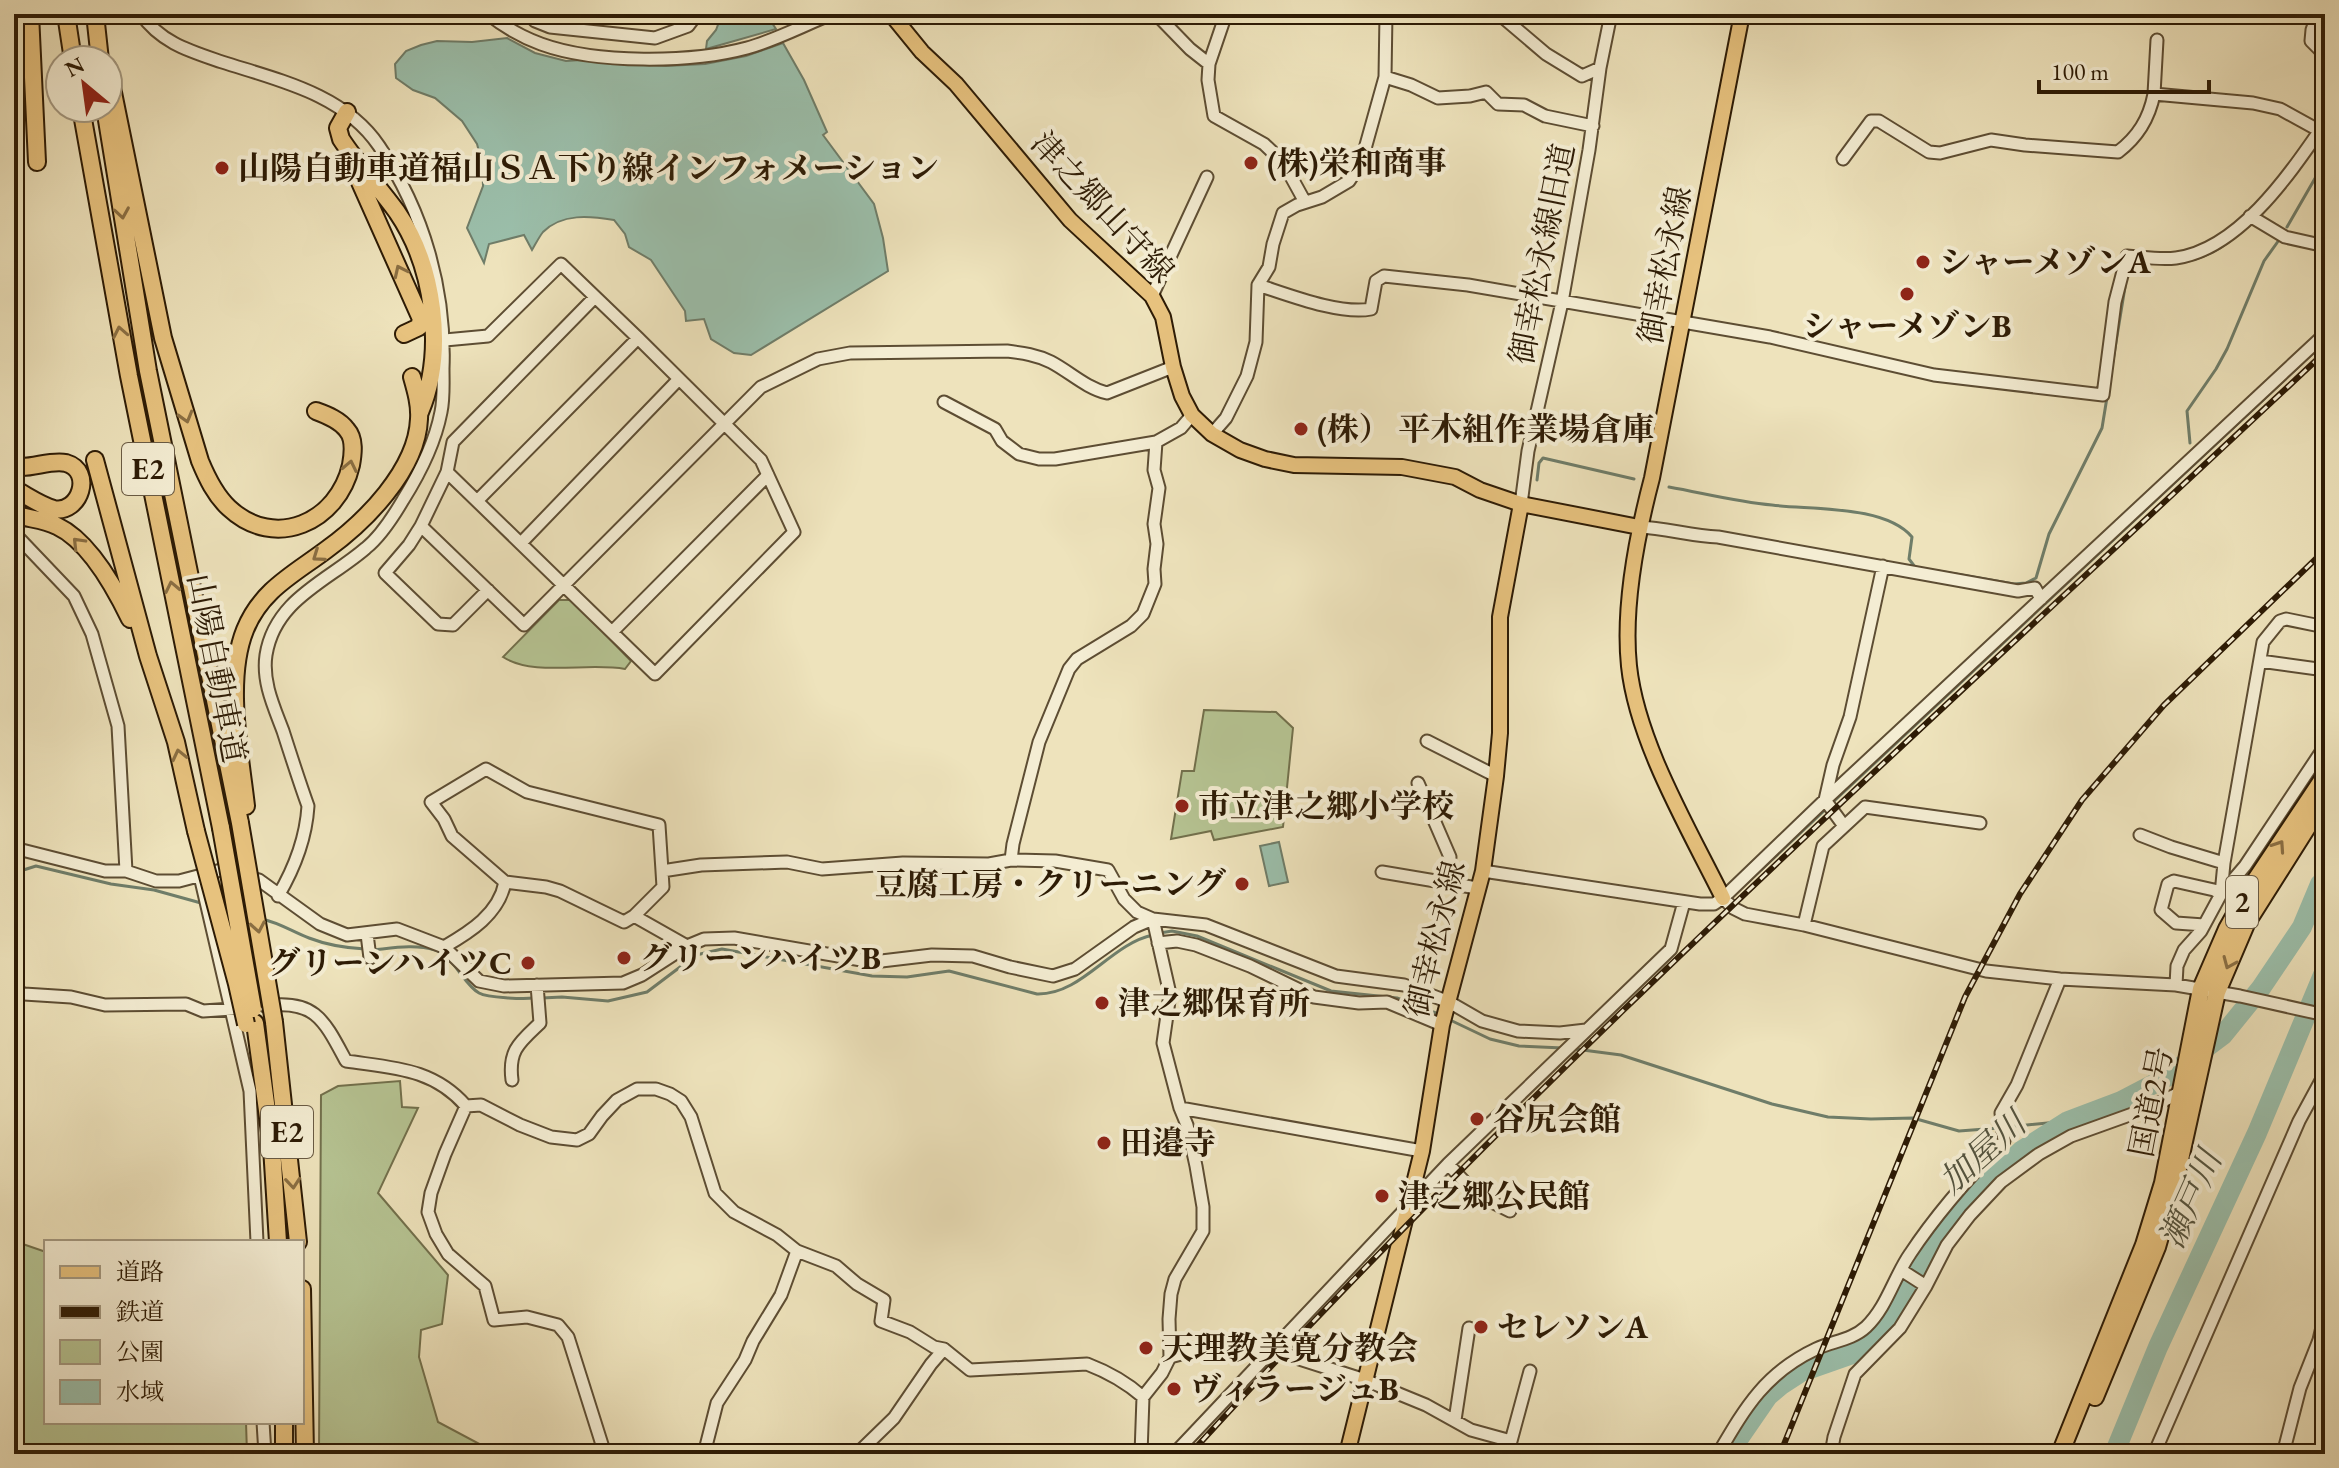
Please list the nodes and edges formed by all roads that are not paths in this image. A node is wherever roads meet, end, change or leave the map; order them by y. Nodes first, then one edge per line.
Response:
1 (141, 14) edge
2 (488, 14) edge
3 (528, 14) edge
4 (697, 14) edge
5 (801, 14) edge
6 (832, 14) edge
7 (891, 14) edge
8 (1156, 14) edge
9 (1226, 14) edge
10 (1386, 14) edge
11 (1499, 14) edge
12 (1611, 14) edge
13 (1742, 14) edge
14 (2318, 14) edge
15 (30, 19) edge
16 (67, 19) edge
17 (95, 21) edge
18 (811, 22) junction
19 (2157, 40) dead end
20 (71, 44) edge
21 (100, 44) edge
22 (2325, 55) edge
23 (1209, 64) junction
24 (1600, 68) junction
25 (1385, 77) junction
26 (2154, 94) junction
27 (347, 112) junction
28 (84, 124) edge
29 (108, 124) edge
30 (119, 124) edge
31 (1593, 126) junction
32 (2322, 127) edge
33 (1843, 159) dead end
34 (37, 162) dead end
35 (1207, 177) dead end
36 (1305, 202) junction
37 (2250, 216) junction
38 (2325, 246) edge
39 (1258, 285) junction
40 (1152, 296) junction
41 (595, 297) junction
42 (1562, 302) junction
43 (1682, 324) junction
44 (404, 334) dead end
45 (2325, 334) edge
46 (638, 338) junction
47 (445, 340) junction
48 (1173, 367) junction
49 (412, 377) dead end
50 (679, 379) junction
51 (944, 402) dead end
52 (316, 411) dead end
53 (420, 412) junction
54 (1192, 415) junction
55 (724, 423) junction
56 (1212, 434) junction
57 (1156, 442) junction
58 (14, 460) edge
59 (95, 460) dead end
60 (447, 472) junction
61 (768, 475) junction
62 (14, 489) edge
63 (477, 501) junction
64 (1521, 504) junction
65 (14, 514) edge
66 (421, 526) junction
67 (1639, 527) junction
68 (14, 533) edge
69 (521, 543) junction
70 (1883, 566) junction
71 (564, 585) junction
72 (488, 590) junction
73 (2041, 599) junction
74 (2325, 627) edge
75 (612, 632) junction
76 (148, 656) junction
77 (2260, 661) junction
78 (2325, 670) edge
79 (1427, 741) dead end
80 (2325, 746) edge
81 (1496, 776) junction
82 (2325, 776) edge
83 (1418, 783) dead end
84 (2325, 799) edge
85 (1827, 805) junction
86 (243, 822) junction
87 (1980, 823) dead end
88 (1844, 826) junction
89 (2140, 835) dead end
90 (14, 848) edge
91 (1011, 860) junction
92 (2224, 863) junction
93 (2252, 870) junction
94 (126, 871) junction
95 (662, 871) junction
96 (1483, 871) junction
97 (1382, 872) dead end
98 (200, 876) junction
99 (505, 882) junction
100 (1446, 884) junction
101 (1477, 888) junction
102 (2221, 894) junction
103 (278, 896) junction
104 (1723, 898) junction
105 (1684, 902) junction
106 (634, 916) junction
107 (1153, 919) junction
108 (1804, 925) junction
109 (2204, 925) junction
110 (367, 934) junction
111 (1158, 943) junction
112 (687, 946) junction
113 (1257, 946) junction
114 (444, 947) junction
115 (370, 958) dead end
116 (1250, 966) junction
117 (2060, 979) junction
118 (537, 985) junction
119 (2176, 985) junction
120 (14, 990) edge
121 (2209, 991) junction
122 (229, 1010) junction
123 (1445, 1015) junction
124 (2325, 1015) edge
125 (251, 1024) junction
126 (1586, 1030) junction
127 (2325, 1073) edge
128 (512, 1080) dead end
129 (2182, 1086) junction
130 (466, 1106) junction
131 (1180, 1108) junction
132 (1422, 1151) junction
133 (1448, 1164) junction
134 (1409, 1206) junction
135 (1510, 1211) dead end
136 (257, 1240) edge
137 (278, 1240) edge
138 (298, 1240) edge
139 (797, 1251) junction
140 (1903, 1271) junction
141 (1924, 1285) junction
142 (2325, 1314) edge
143 (1469, 1328) dead end
144 (2322, 1341) edge
145 (944, 1349) junction
146 (1271, 1350) junction
147 (1170, 1357) junction
148 (1530, 1371) dead end
149 (1365, 1380) junction
150 (1143, 1397) junction
151 (304, 1399) edge
152 (1455, 1420) junction
153 (263, 1424) edge
154 (284, 1424) edge
155 (265, 1454) edge
156 (284, 1454) edge
157 (305, 1454) edge
158 (605, 1454) edge
159 (704, 1454) edge
160 (857, 1454) edge
161 (1141, 1454) edge
162 (1174, 1454) edge
163 (1347, 1454) edge
164 (1718, 1454) edge
165 (1831, 1454) edge
166 (2060, 1454) edge
167 (2072, 1454) edge
168 (2154, 1454) edge
169 (2283, 1454) edge

1 - 27 street
2 - 18 street
3 - 4 street
5 - 18 street
6 - 18 street
7 - 40 main road, 津之郷山守線
8 - 23 street
9 - 23 street
10 - 25 street
11 - 24 street
12 - 24 street, 御幸松永線旧道
13 - 43 main road, 御幸松永線
14 - 22 street
15 - 34 highway
16 - 20 highway
17 - 21 highway
19 - 26 street
23 - 36 street
24 - 31 street, 御幸松永線旧道
25 - 31 street
25 - 36 street
26 - 32 street
26 - 33 street
44 -> 27 highway
27 - 47 street
27 - 53 highway
125 -> 28 highway, 山陽自動車道 / E2, bridge
29 -> 86 highway, 山陽自動車道 / E2
30 -> 52 highway
31 - 42 street, 御幸松永線旧道
32 - 37 street
35 - 40 street
36 - 39 street
37 - 38 street
37 - 43 street
39 - 42 street
39 - 56 street
40 - 48 main road, 津之郷山守線
41 - 46 street
41 - 47 street
41 - 60 street
42 - 43 street
42 - 64 street, 御幸松永線旧道
43 - 67 main road, 御幸松永線
45 - 73 street
46 - 50 street
46 - 63 street
47 - 103 street
48 - 54 main road, 津之郷山守線
48 - 55 street
49 - 53 highway
50 - 55 street
50 - 69 street
51 - 57 street
53 -> 86 highway
54 - 56 main road, 津之郷山守線
54 - 57 street
55 - 61 street
55 - 71 street
56 - 64 main road, 津之郷山守線
57 - 91 street
58 - 62 highway
59 - 76 highway
60 - 63 street
60 - 66 street
61 - 75 street
61 - 75 street
63 - 69 street
64 - 67 main road
64 - 81 main road, 御幸松永線
76 -> 65 highway
66 - 72 street
66 - 72 street
67 - 70 street
67 - 104 main road, 御幸松永線
68 - 94 street
69 - 71 street
70 - 73 street
70 - 85 street
71 - 72 street
71 - 75 street
73 - 85 street
74 - 77 street
125 -> 76 highway, bridge
77 - 78 street
77 - 92 street
79 - 81 street
80 - 93 street
81 - 96 main road, 御幸松永線
93 -> 82 highway, 国道2号 / 2
83 - 100 street
84 -> 121 highway, 国道2号 / 2
85 - 88 street
85 - 104 street
86 -> 138 highway, 山陽自動車道 / E2, bridge
87 - 88 street
88 - 108 street
89 - 92 street
90 - 94 street
91 - 95 street
91 - 107 street
92 - 102 street
93 - 102 street
93 - 121 highway, 国道2号 / 2
94 - 98 street
95 - 99 street
95 - 106 street
96 - 101 main road, 御幸松永線
96 - 105 street
97 - 100 street
98 - 103 street
98 - 122 street
99 - 106 street
99 - 114 street
100 - 101 street
101 - 123 main road, 御幸松永線
102 - 109 street
102 - 109 street
103 - 110 street
104 - 105 street
104 - 108 street
105 - 126 street
106 - 112 street
107 - 111 street
107 - 112 street
107 - 113 street
108 - 117 street
109 - 119 street
110 - 114 street
110 - 115 street
111 - 116 street
111 - 131 street
112 - 118 street
113 - 116 street
113 - 123 street
114 - 118 street
116 - 123 street
117 - 119 street
117 - 140 street
118 - 128 street
119 - 121 street
120 - 122 street
121 - 124 street
121 - 129 highway, 国道2号 / 2
121 - 167 highway, 国道2号 / 2
122 - 130 street
122 - 136 street
123 - 126 street
123 - 132 main road, 御幸松永線
125 - 137 highway, 山陽自動車道 / E2
126 - 133 street
127 - 168 street
129 - 141 street
129 - 166 highway, 国道2号 / 2
130 - 139 street
130 - 158 street
131 - 132 street
131 - 147 street
132 - 134 main road, 御幸松永線
133 - 134 street
133 - 135 street
134 - 146 street
134 - 149 main road, 御幸松永線
139 - 145 street
139 - 159 street
140 - 141 street
140 - 164 street
141 - 165 street
142 - 144 street
143 - 152 street
144 - 169 street
145 - 150 street
145 - 160 street
146 - 147 street
146 - 149 street
146 - 162 street
147 - 150 street
148 - 152 street
149 - 152 street
149 - 163 main road, 御幸松永線
150 - 161 street
151 - 157 highway
153 - 155 street
154 - 156 highway

